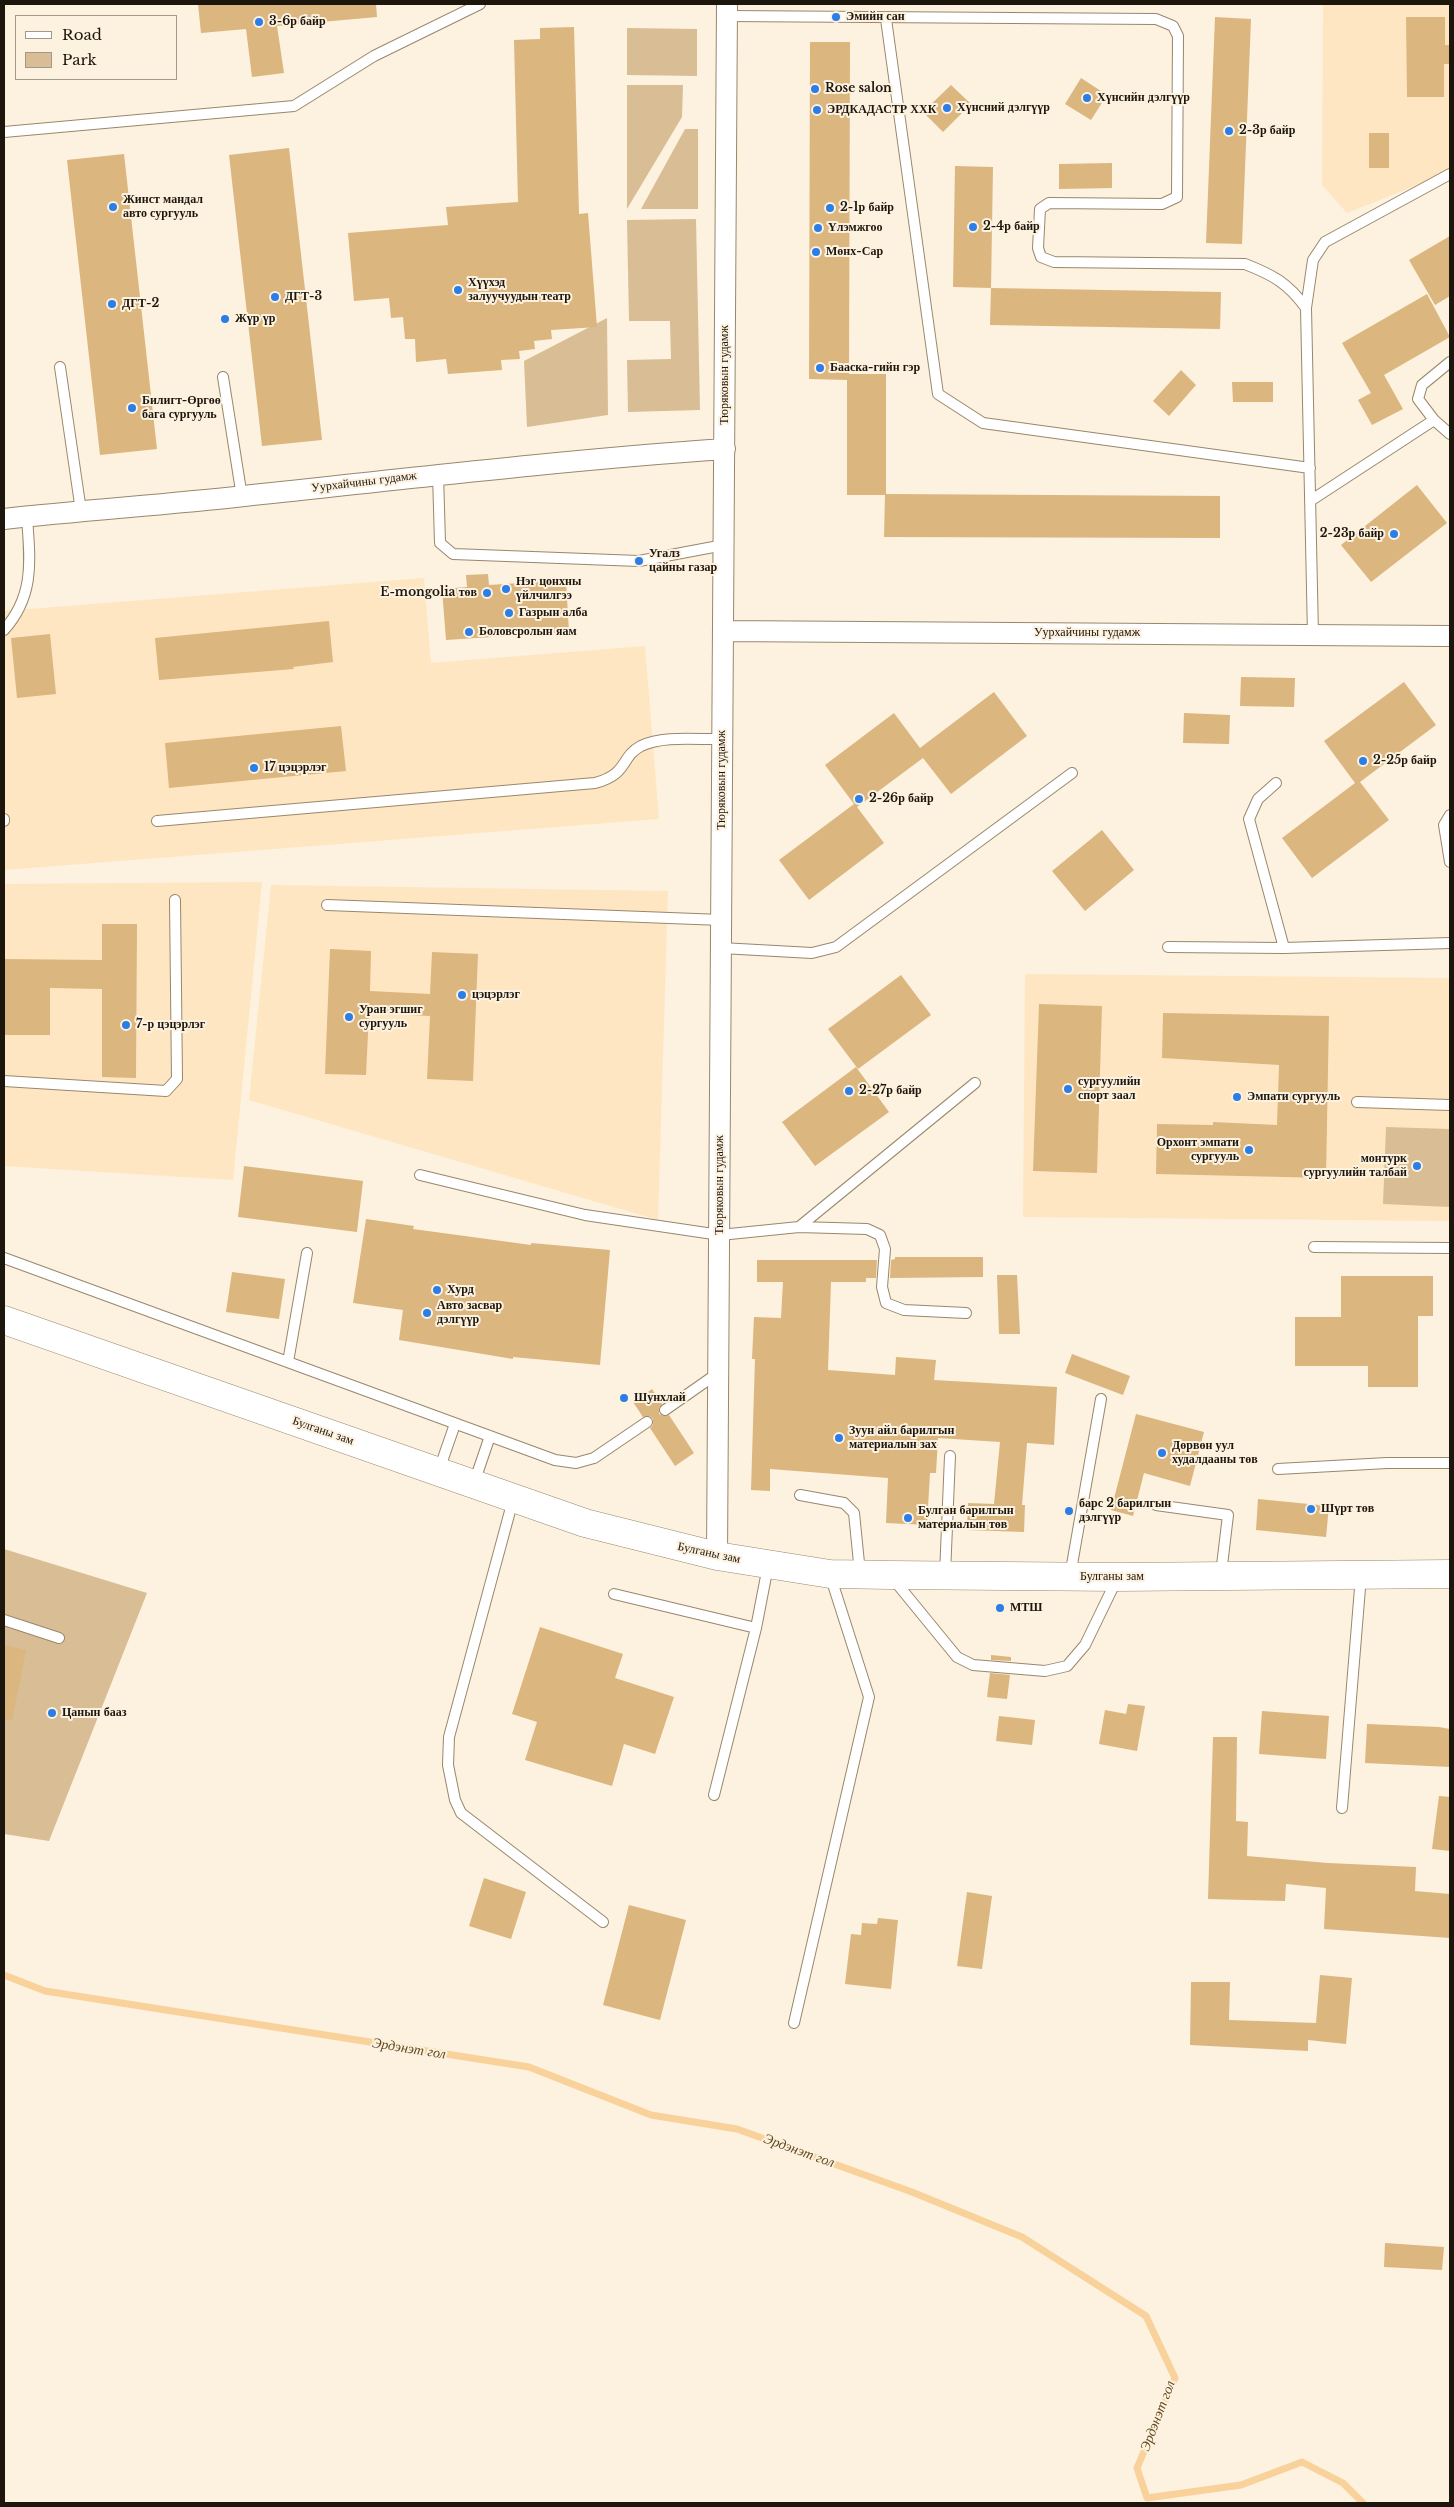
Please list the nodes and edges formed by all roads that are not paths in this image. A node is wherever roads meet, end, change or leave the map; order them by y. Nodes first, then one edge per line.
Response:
1 (480, 4) edge
2 (727, 10) edge
3 (886, 18) junction
4 (4, 132) edge
5 (1450, 174) edge
6 (1306, 308) junction
7 (1450, 362) edge
8 (60, 367) dead end
9 (223, 377) dead end
10 (1434, 420) junction
11 (1450, 434) edge
12 (724, 449) junction
13 (1310, 468) junction
14 (438, 474) junction
15 (242, 497) junction
16 (1310, 501) junction
17 (81, 510) junction
18 (26, 517) junction
19 (4, 520) edge
20 (724, 545) junction
21 (4, 630) edge
22 (723, 630) junction
23 (1313, 635) junction
24 (1450, 636) edge
25 (723, 739) junction
26 (1072, 773) dead end
27 (1276, 783) dead end
28 (1450, 815) edge
29 (157, 821) dead end
30 (1450, 862) edge
31 (175, 900) dead end
32 (327, 905) dead end
33 (722, 920) junction
34 (1450, 944) edge
35 (1168, 947) dead end
36 (722, 948) junction
37 (1284, 948) junction
38 (4, 1081) edge
39 (975, 1083) dead end
40 (1357, 1102) dead end
41 (1450, 1105) edge
42 (420, 1175) dead end
43 (799, 1227) junction
44 (720, 1235) junction
45 (1314, 1246) dead end
46 (1450, 1248) edge
47 (307, 1253) dead end
48 (4, 1258) edge
49 (966, 1312) dead end
50 (4, 1320) edge
51 (288, 1362) junction
52 (719, 1373) junction
53 (1101, 1400) dead end
54 (665, 1410) dead end
55 (647, 1422) dead end
56 (455, 1424) junction
57 (490, 1436) junction
58 (950, 1456) dead end
59 (1450, 1463) edge
60 (1278, 1469) dead end
61 (439, 1471) junction
62 (473, 1484) junction
63 (800, 1495) dead end
64 (514, 1499) junction
65 (1156, 1505) dead end
66 (717, 1556) junction
67 (768, 1565) junction
68 (830, 1574) junction
69 (860, 1574) junction
70 (1450, 1574) edge
71 (890, 1575) junction
72 (945, 1576) junction
73 (1361, 1576) junction
74 (1069, 1577) junction
75 (1220, 1577) junction
76 (1118, 1578) junction
77 (614, 1594) dead end
78 (4, 1620) edge
79 (756, 1628) junction
80 (59, 1638) dead end
81 (714, 1795) dead end
82 (1342, 1808) dead end
83 (603, 1922) dead end
84 (794, 2023) dead end

1 - 4 lane
2 - 3 lane
2 - 12 street, Тюряковын гудамж
3 - 6 lane
3 - 13 lane
5 - 6 lane
6 - 13 lane
7 - 10 lane
8 - 17 lane
9 - 15 lane
10 - 11 lane
10 - 16 lane
12 - 14 street, Уурхайчины гудамж
12 - 20 street, Тюряковын гудамж
13 - 16 lane
14 - 15 street, Уурхайчины гудамж
14 - 20 lane
15 - 17 street, Уурхайчины гудамж
16 - 23 lane
17 - 18 street, Уурхайчины гудамж
18 - 19 street, Уурхайчины гудамж
18 - 21 lane
20 - 22 street, Тюряковын гудамж
22 - 23 street, Уурхайчины гудамж
22 - 25 street, Тюряковын гудамж
23 - 24 street, Уурхайчины гудамж
25 - 29 lane
25 - 33 street, Тюряковын гудамж
26 - 36 lane
27 - 37 lane
28 - 30 lane
31 - 38 lane
32 - 33 lane
33 - 36 street, Тюряковын гудамж
34 - 37 lane
35 - 37 lane
36 - 44 street, Тюряковын гудамж
39 - 43 lane
40 - 41 lane
42 - 44 lane
43 - 44 lane
43 - 49 lane
44 - 52 street, Тюряковын гудамж
45 - 46 lane
47 - 51 lane
48 - 51 lane
50 - 61 highway, Булганы зам
51 - 56 lane
52 - 54 lane
52 - 66 street, Тюряковын гудамж
53 - 74 lane
55 - 57 lane
56 - 57 lane
56 - 61 lane
57 - 62 lane
58 - 72 lane
59 - 60 lane
61 - 62 highway, Булганы зам
62 - 64 highway, Булганы зам
63 - 69 lane
64 - 66 highway, Булганы зам
64 - 83 lane
65 - 75 lane
66 - 67 highway, Булганы зам
67 - 68 highway, Булганы зам
67 - 79 lane
68 - 69 highway, Булганы зам
68 - 84 lane
69 - 71 highway, Булганы зам
70 - 73 highway, Булганы зам
71 - 72 highway, Булганы зам
71 - 76 lane
72 - 74 highway, Булганы зам
73 - 75 highway, Булганы зам
73 - 82 lane
74 - 76 highway, Булганы зам
75 - 76 highway, Булганы зам
77 - 79 lane
78 - 80 lane
79 - 81 lane

